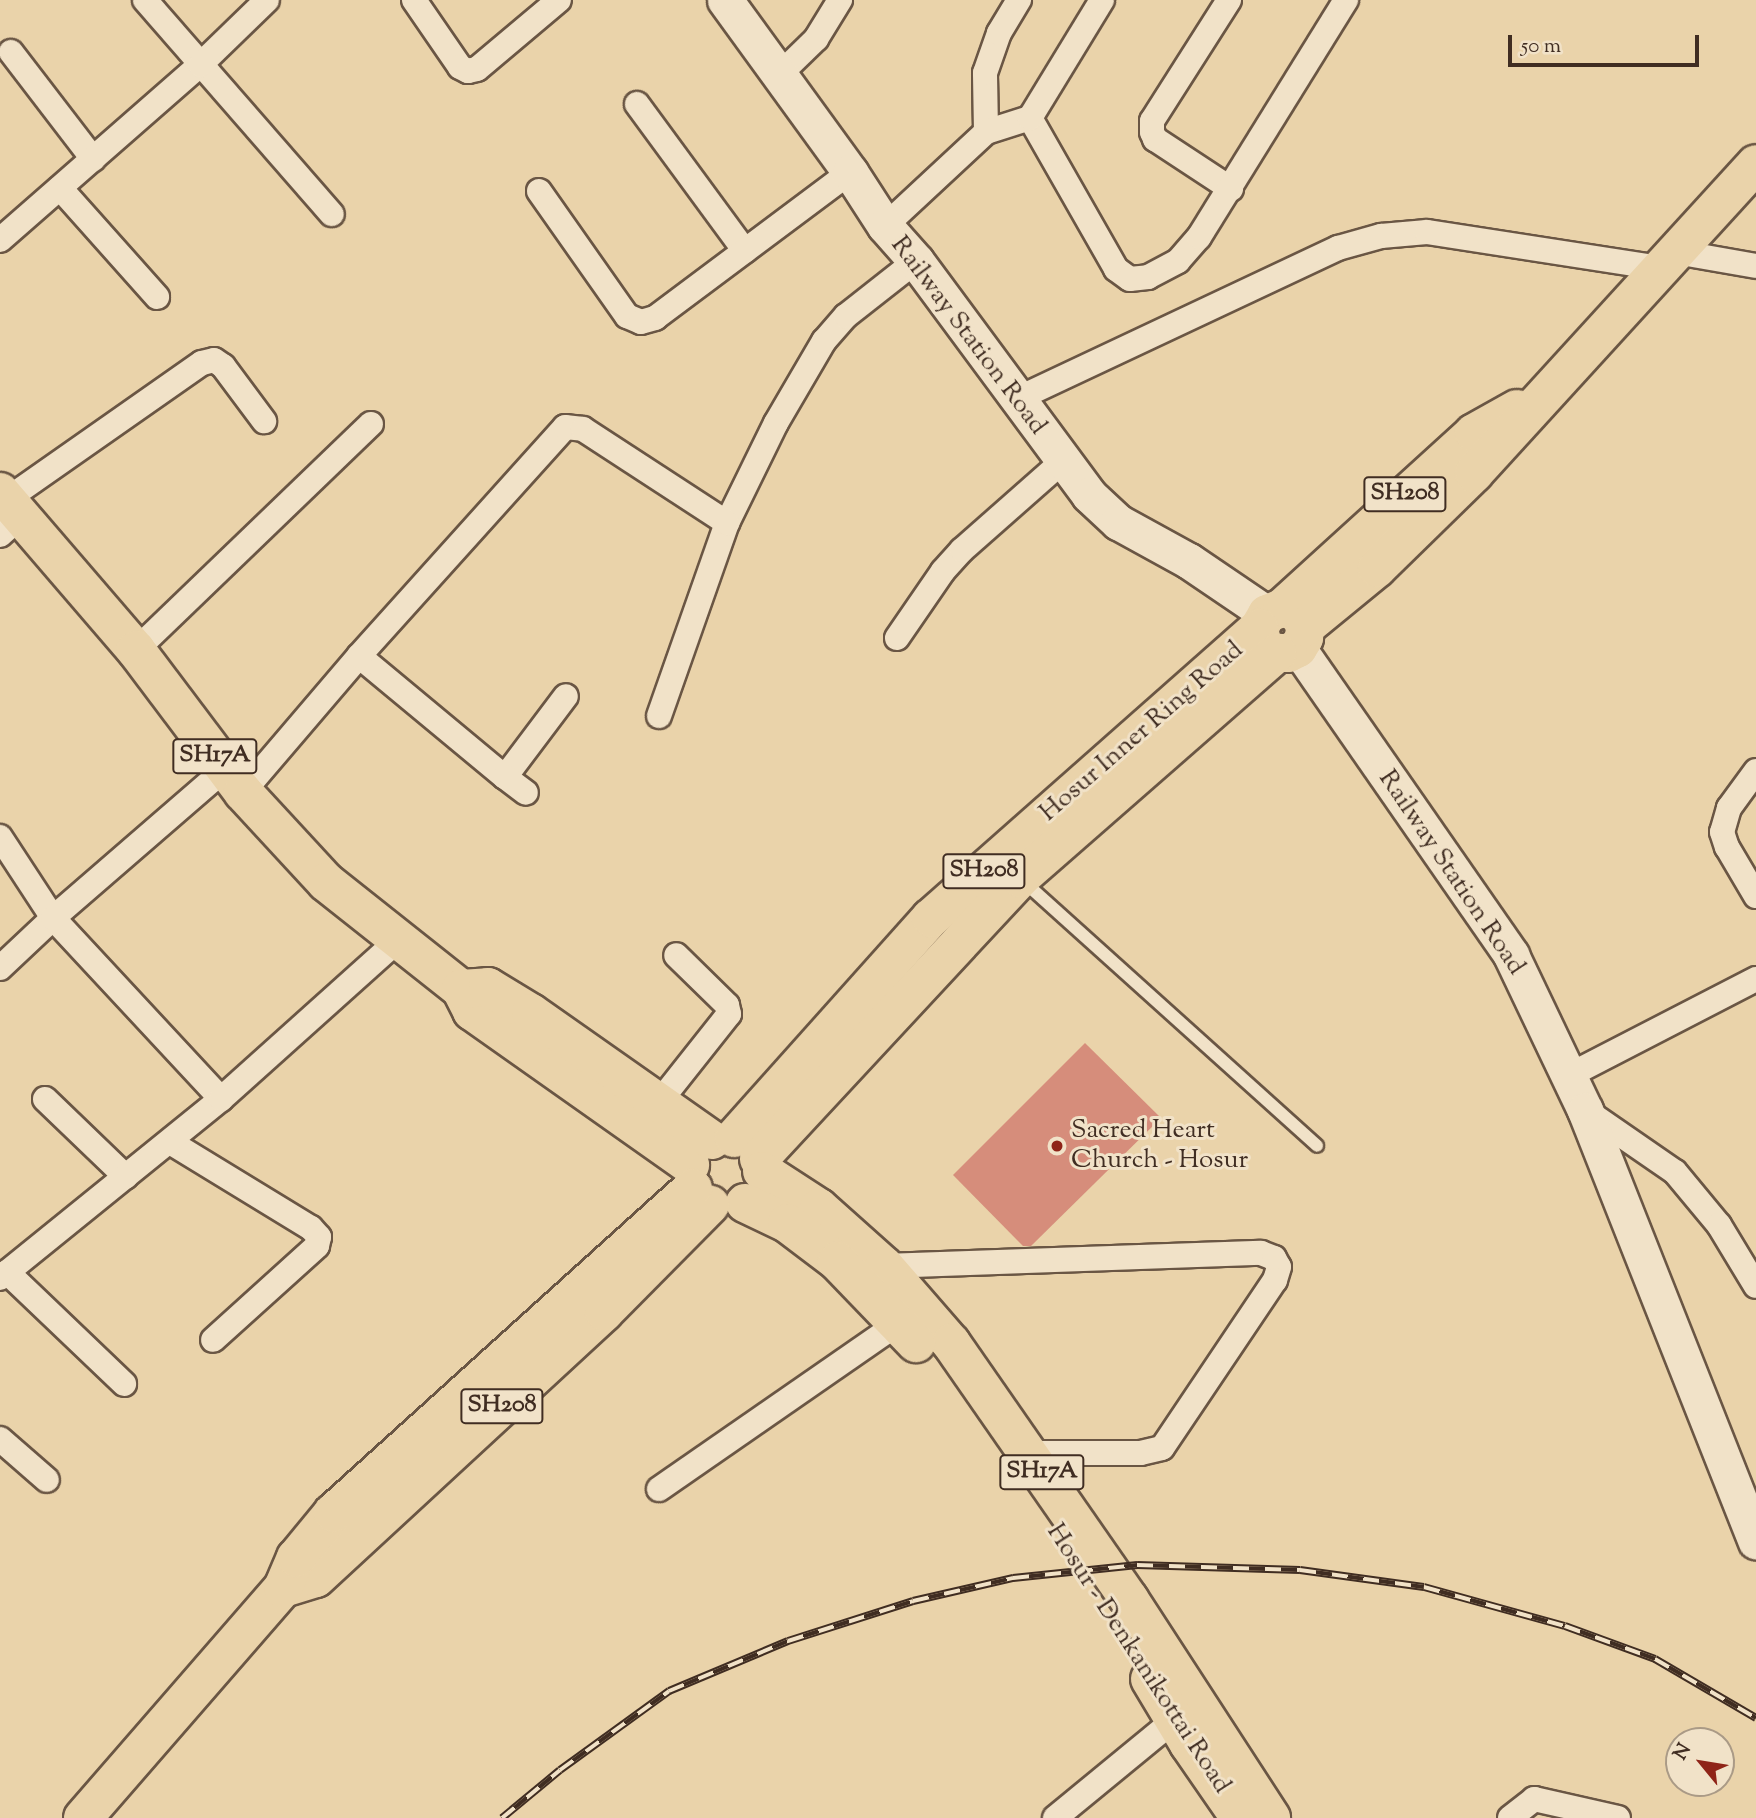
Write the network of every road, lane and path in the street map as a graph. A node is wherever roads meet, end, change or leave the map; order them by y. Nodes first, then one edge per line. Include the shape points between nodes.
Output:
1 (145, 0) edge
2 (267, 0) edge
3 (414, 0) edge
4 (559, 0) edge
5 (725, 0) edge
6 (840, 0) edge
7 (1018, 0) edge
8 (1102, 0) edge
9 (1229, 0) edge
10 (1346, 0) edge
11 (11, 52) dead end
12 (200, 65) junction
13 (779, 75) junction
14 (637, 104) dead end
15 (1030, 118) junction
16 (986, 132) junction
17 (93, 159) junction
18 (1756, 164) edge
19 (850, 172) junction
20 (60, 188) junction
21 (1231, 189) junction
22 (539, 191) dead end
23 (332, 214) dead end
24 (885, 226) junction
25 (0, 240) edge
26 (745, 251) junction
27 (1668, 260) junction
28 (916, 261) junction
29 (1756, 266) edge
30 (157, 297) dead end
31 (1017, 399) junction
32 (264, 421) dead end
33 (371, 424) dead end
34 (1063, 461) junction
35 (7, 511) edge
36 (727, 523) junction
37 (1281, 630) junction
38 (897, 638) dead end
39 (136, 650) junction
40 (359, 656) junction
41 (566, 696) dead end
42 (659, 716) dead end
43 (1756, 772) edge
44 (505, 776) junction
45 (234, 780) junction
46 (526, 793) dead end
47 (0, 837) edge
48 (1020, 878) junction
49 (1756, 896) edge
50 (52, 918) junction
51 (398, 940) junction
52 (676, 955) dead end
53 (0, 968) edge
54 (1756, 978) edge
55 (461, 989) junction
56 (1570, 1075) junction
57 (45, 1099) dead end
58 (221, 1099) junction
59 (660, 1101) junction
60 (1585, 1110) junction
61 (170, 1142) junction
62 (1317, 1146) dead end
63 (726, 1171) junction
64 (126, 1177) junction
65 (884, 1266) junction
66 (3, 1275) edge
67 (1756, 1286) edge
68 (899, 1324) junction
69 (213, 1340) dead end
70 (124, 1384) dead end
71 (0, 1439) edge
72 (1029, 1453) junction
73 (47, 1480) dead end
74 (659, 1489) dead end
75 (1756, 1541) edge
76 (1185, 1710) junction
77 (83, 1818) edge
78 (1055, 1818) edge
79 (1240, 1818) edge
80 (1271, 1818) edge
81 (1510, 1818) edge
82 (1618, 1818) edge

1 - 12 street
2 - 12 street
3 - 4 street via 468,71 477,69
5 - 13 main road, Railway Station Road
6 - 13 street via 816,38
7 - 16 street via 999,33 985,73
8 - 15 street
9 - 21 street via 1153,121 1152,132 1155,139
10 - 21 street
11 - 17 street
12 - 17 street
12 - 23 street
13 - 19 main road, Railway Station Road
14 - 26 street
15 - 16 street
15 - 21 street via 1116,270 1130,279 1148,277 1178,261
16 - 24 street
17 - 20 street
18 - 27 main road, Hosur Inner Ring Road / SH208
19 - 24 main road, Railway Station Road
19 - 26 street
20 - 25 street
20 - 30 street
22 - 26 street via 627,316 641,322 655,318
24 - 28 main road, Railway Station Road
27 - 29 street
27 - 31 street via 1427,232 1381,236 1338,248
27 - 37 main road, Hosur Inner Ring Road / SH208 via 1474,473 1377,568
28 - 31 main road, Railway Station Road
28 - 36 street via 846,316 824,341 776,423
31 - 34 main road, Railway Station Road
32 - 35 street via 223,366 214,360 202,363
33 - 39 street
34 - 37 main road, Railway Station Road via 1118,522 1189,561
34 - 38 street via 962,550
35 - 39 main road, Hosur - Denkanikottai Road / SH17A
36 - 40 street via 583,429 565,427
36 - 42 street
37 - 48 main road, Hosur Inner Ring Road / SH208
37 - 56 main road, Railway Station Road via 1511,955
37 - 63 main road, Hosur Inner Ring Road / SH208 via 931,918
39 - 45 main road, Hosur - Denkanikottai Road / SH17A
40 - 44 street
40 - 45 street
41 - 44 street
43 - 49 street via 1729,808 1722,832
44 - 46 street
45 - 50 street
45 - 51 main road, Hosur - Denkanikottai Road / SH17A via 326,882
47 - 50 street
48 - 62 lane
48 - 63 main road, Hosur Inner Ring Road / SH208
50 - 53 street
50 - 58 street
51 - 55 main road, Hosur - Denkanikottai Road / SH17A
51 - 58 street
52 - 59 street via 727,1005 729,1014
54 - 56 street
55 - 59 main road, Hosur - Denkanikottai Road / SH17A via 488,987
55 - 63 main road, Hosur - Denkanikottai Road / SH17A via 472,1011
56 - 60 main road, Railway Station Road
57 - 64 street
58 - 61 street
59 - 63 main road, Hosur - Denkanikottai Road / SH17A
60 - 67 street via 1675,1172 1719,1225
60 - 75 main road, Railway Station Road
61 - 64 street
61 - 69 street via 319,1237 317,1246
63 - 65 main road, Hosur - Denkanikottai Road / SH17A via 820,1208
63 - 68 main road, Hosur - Denkanikottai Road / SH17A via 837,1261
63 - 77 main road, Hosur Inner Ring Road / SH208 via 333,1513 296,1558 283,1588
64 - 66 street
65 - 72 main road, Hosur - Denkanikottai Road / SH17A via 951,1343
65 - 72 street via 1261,1253 1274,1258 1279,1267 1275,1280 1162,1448 1141,1453
66 - 70 street
68 - 74 street
68 - 76 main road, Hosur - Denkanikottai Road / SH17A via 934,1362
71 - 73 street
72 - 76 main road, Hosur - Denkanikottai Road / SH17A
76 - 78 street
76 - 79 main road, Hosur - Denkanikottai Road / SH17A
76 - 80 main road, Hosur - Denkanikottai Road / SH17A
81 - 82 street via 1534,1799

